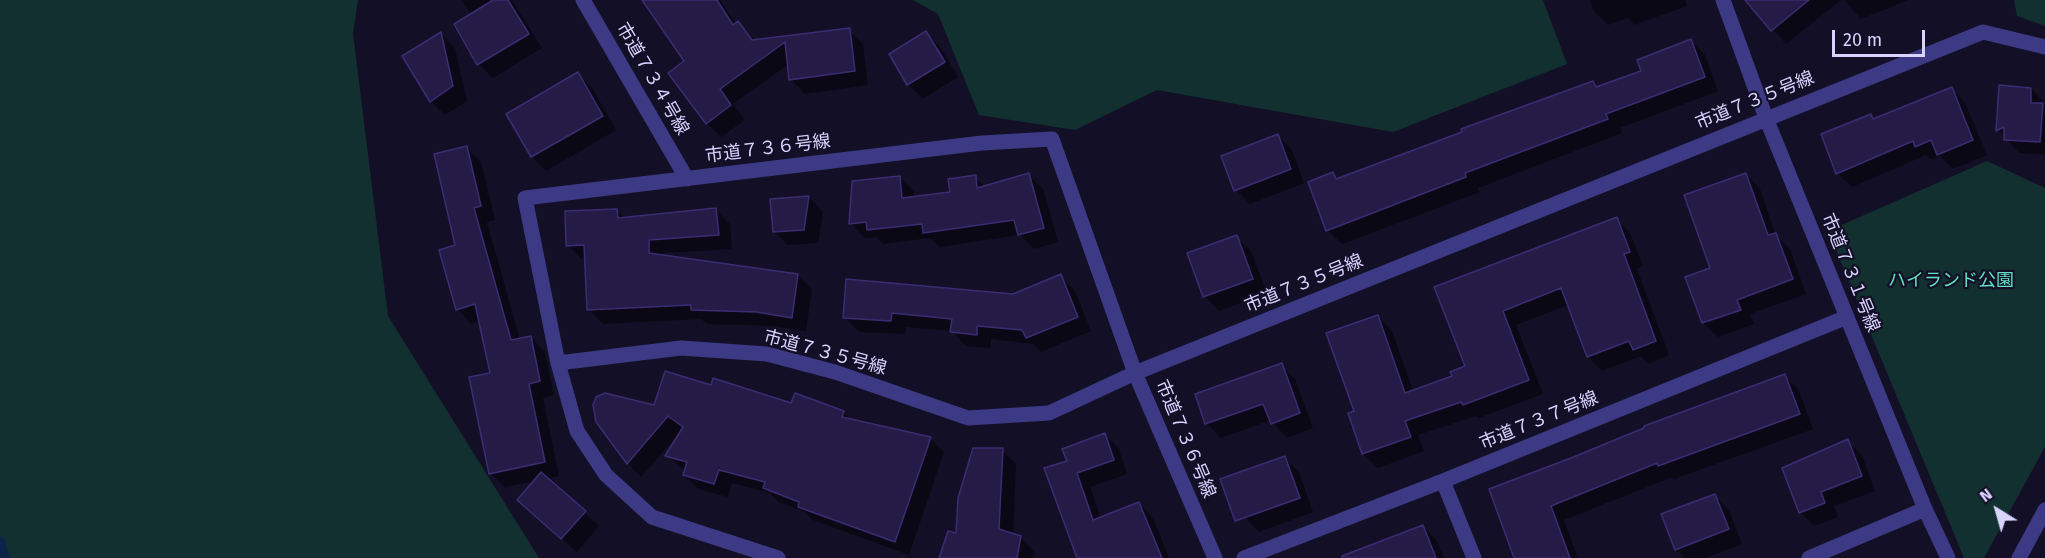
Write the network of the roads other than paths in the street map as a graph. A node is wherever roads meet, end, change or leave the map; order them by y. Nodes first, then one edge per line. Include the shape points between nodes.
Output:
1 (583, 0) edge
2 (1723, 0) edge
3 (2045, 46) edge
4 (1766, 118) junction
5 (687, 179) junction
6 (1847, 317) junction
7 (558, 363) junction
8 (1135, 373) junction
9 (1443, 481) junction
10 (1925, 509) junction
11 (2045, 510) edge
12 (778, 558) edge
13 (1215, 558) edge
14 (1244, 558) edge
15 (1474, 558) edge
16 (1809, 558) edge
17 (1948, 558) edge
18 (2019, 558) edge

1 - 5 street, 市道７３４号線
2 - 4 street, 市道７３１号線
3 - 4 street, 市道７３５号線 via 1983,32
4 - 6 street, 市道７３１号線
4 - 8 street, 市道７３５号線
5 - 7 street, 市道７３６号線 via 525,198
5 - 8 street, 市道７３６号線 via 982,143 1052,139
6 - 9 street, 市道７３７号線
6 - 10 street, 市道７３１号線
7 - 8 street, 市道７３５号線 via 681,348 766,354 835,372 968,418 1049,413
7 - 12 street, 市道７３６号線 via 577,431 606,475 652,517
8 - 13 street, 市道７３６号線
9 - 14 street, 市道７３７号線
9 - 15 street
10 - 16 street
10 - 17 street, 市道７３１号線
11 - 18 street

